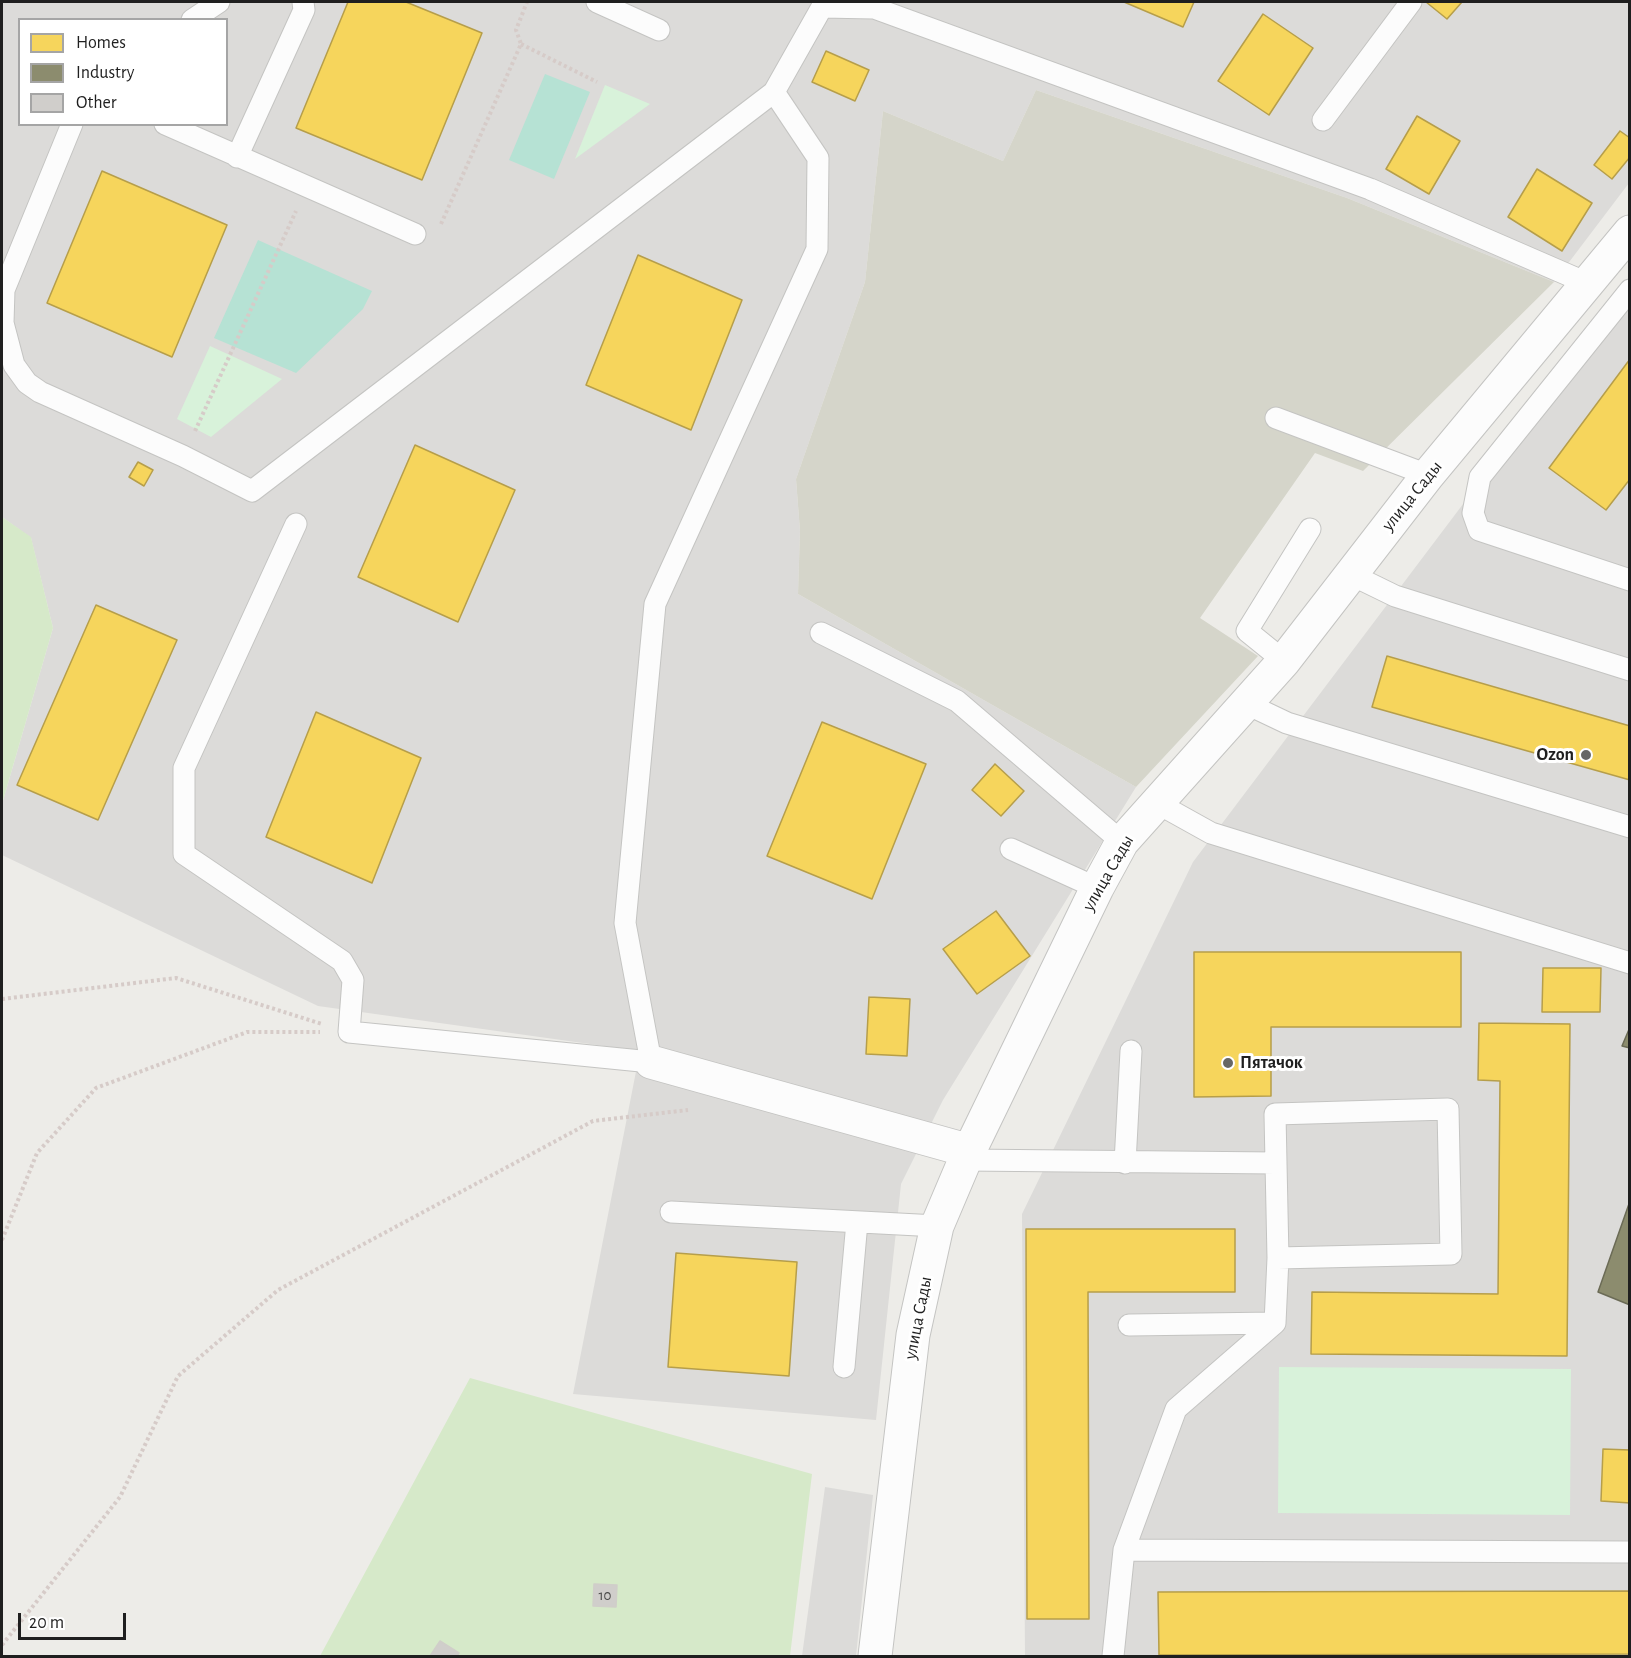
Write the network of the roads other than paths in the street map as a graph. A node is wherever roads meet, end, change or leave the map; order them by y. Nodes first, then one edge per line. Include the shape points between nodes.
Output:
1 (219, 2) edge
2 (303, 2) edge
3 (597, 2) edge
4 (1412, 2) edge
5 (877, 5) edge
6 (195, 18) edge
7 (659, 30) dead end
8 (774, 92) junction
9 (1323, 120) dead end
10 (71, 126) edge
11 (169, 126) edge
12 (237, 157) junction
13 (1629, 232) edge
14 (415, 234) road end
15 (1589, 284) junction
16 (1629, 290) edge
17 (1276, 418) dead end
18 (1428, 475) junction
19 (296, 524) dead end
20 (1310, 529) dead end
21 (1350, 573) junction
22 (1627, 575) edge
23 (821, 633) dead end
24 (1284, 661) junction
25 (1629, 670) edge
26 (1247, 704) junction
27 (1157, 803) junction
28 (1629, 827) edge
29 (1122, 842) junction
30 (1011, 849) dead end
31 (1096, 888) junction
32 (1629, 963) edge
33 (1131, 1051) dead end
34 (651, 1062) junction
35 (968, 1155) junction
36 (1125, 1163) junction
37 (1276, 1163) junction
38 (671, 1212) dead end
39 (856, 1222) junction
40 (937, 1226) junction
41 (1278, 1258) junction
42 (1275, 1323) junction
43 (1129, 1325) dead end
44 (844, 1367) dead end
45 (1124, 1550) junction
46 (1629, 1551) edge
47 (875, 1656) edge
48 (1113, 1656) edge

1 - 6 lane
2 - 12 lane via 304,10
3 - 7 lane
4 - 9 lane
5 - 8 lane via 822,7
5 - 15 lane via 1370,189
8 - 10 lane via 252,491 40,392 27,383 14,365 3,323 4,290
8 - 34 lane via 818,158 817,249 655,604 625,923
11 - 12 lane
12 - 14 lane
13 - 15 street, улица Сады
15 - 18 street, улица Сады
16 - 22 lane via 1480,477 1473,513 1479,530
17 - 18 lane
18 - 21 street, улица Сады
19 - 34 lane via 184,768 184,854 342,961 353,980 349,1032
20 - 24 lane via 1247,631
21 - 24 street, улица Сады
21 - 25 lane via 1395,596
23 - 29 lane via 957,701
24 - 26 street, улица Сады
26 - 27 street, улица Сады
26 - 28 lane via 1287,723
27 - 29 street, улица Сады
27 - 32 lane via 1211,833
29 - 31 street, улица Сады
30 - 31 lane
31 - 35 street, улица Сады
33 - 36 lane
34 - 35 street
35 - 36 lane
35 - 40 street, улица Сады
36 - 37 lane
37 - 41 lane
37 - 41 lane via 1275,1114 1448,1109 1451,1254
38 - 39 lane
39 - 40 lane
39 - 44 lane
40 - 47 street, улица Сады via 913,1335
41 - 42 lane
42 - 43 lane
42 - 45 lane via 1176,1409
45 - 46 lane
45 - 48 lane

